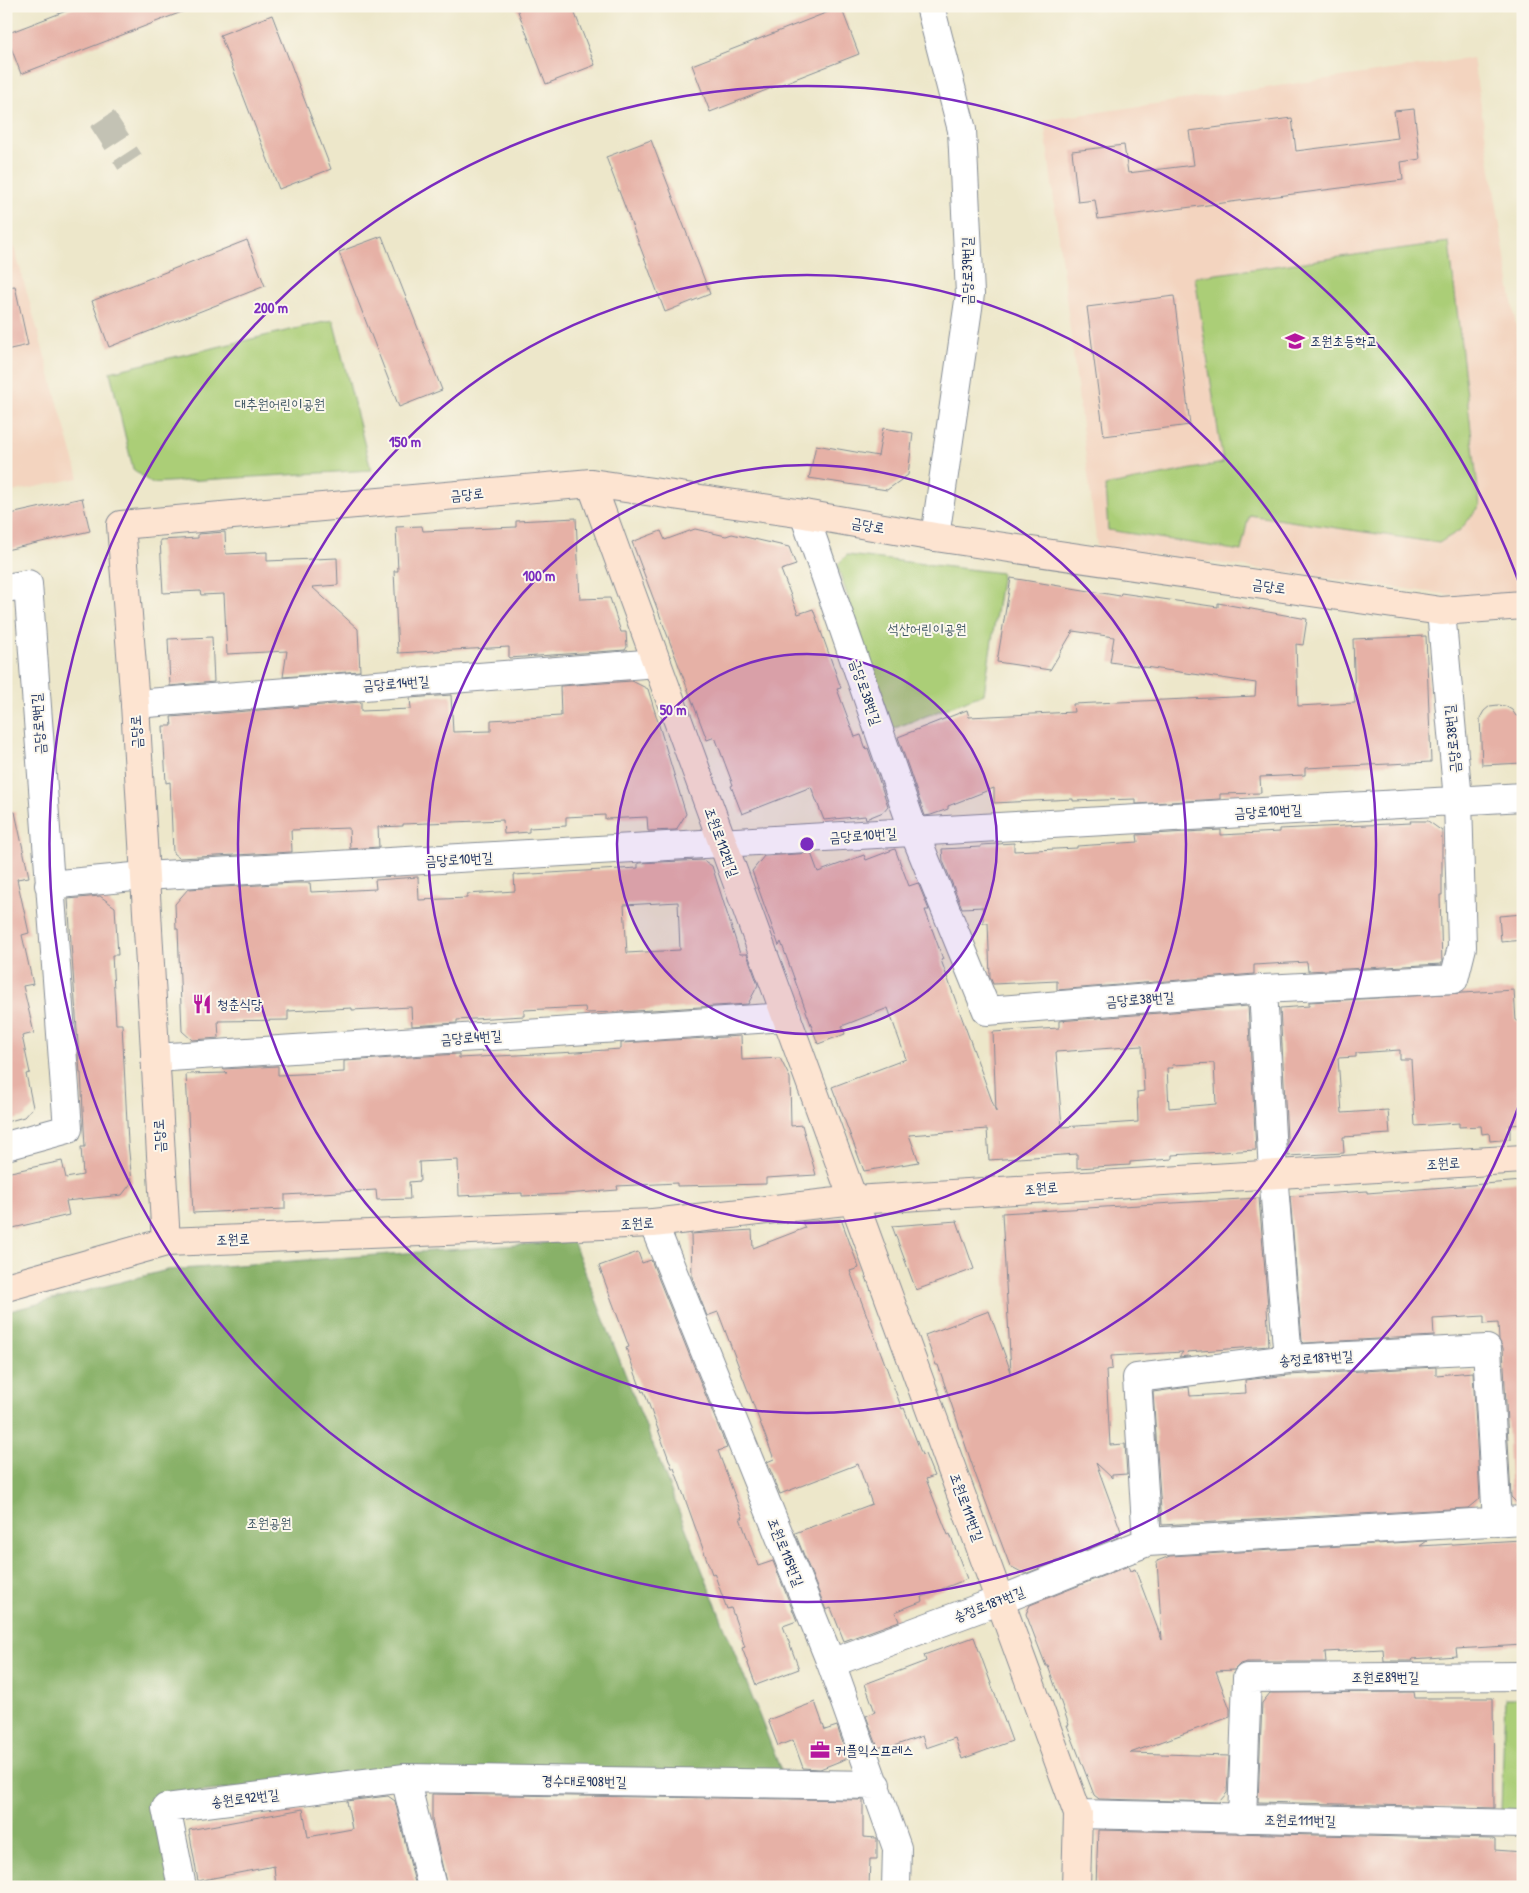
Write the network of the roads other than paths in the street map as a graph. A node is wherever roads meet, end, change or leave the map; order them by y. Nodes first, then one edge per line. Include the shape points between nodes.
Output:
1 (930, 6) edge
2 (591, 483) junction
3 (804, 514) junction
4 (935, 537) junction
5 (6, 588) edge
6 (1523, 604) edge
7 (1441, 611) junction
8 (657, 663) junction
9 (135, 704) junction
10 (1523, 797) edge
11 (1458, 800) junction
12 (914, 832) junction
13 (723, 844) junction
14 (144, 876) junction
15 (49, 885) junction
16 (1263, 989) junction
17 (787, 1017) junction
18 (154, 1058) junction
19 (6, 1146) edge
20 (1523, 1159) edge
21 (1273, 1173) junction
22 (854, 1200) junction
23 (652, 1223) junction
24 (166, 1242) junction
25 (6, 1288) edge
26 (1288, 1359) junction
27 (1510, 1521) edge
28 (1146, 1542) junction
29 (1001, 1600) junction
30 (831, 1663) junction
31 (1523, 1676) edge
32 (405, 1778) junction
33 (876, 1786) junction
34 (1078, 1814) junction
35 (1242, 1819) junction
36 (1523, 1824) edge
37 (182, 1887) edge
38 (432, 1887) edge
39 (896, 1887) edge
40 (1076, 1887) edge

1 - 4 street, 금당로39번길 via 962,130 970,294
2 - 3 street, 금당로
2 - 8 street, 조원로112번길
2 - 9 street, 금당로 via 121,525
3 - 4 street, 금당로
3 - 12 street, 금당로38번길
4 - 7 street, 금당로
5 - 15 street, 금당로9번길 via 28,584
6 - 7 street, 금당로
7 - 11 street, 금당로38번길
8 - 9 street, 금당로14번길
8 - 13 street, 조원로112번길
9 - 14 street, 금당로
10 - 11 street, 금당로10번길
11 - 12 street, 금당로10번길
11 - 16 street, 금당로38번길 via 1462,947 1454,979
12 - 13 street, 금당로10번길
12 - 16 street, 금당로38번길 via 987,1011
13 - 14 street, 금당로10번길
13 - 17 street, 조원로112번길
14 - 15 street
14 - 18 street, 금당로
15 - 19 street, 금당로9번길 via 68,1129
16 - 21 street
17 - 18 street, 금당로4번길
17 - 22 street, 조원로112번길
18 - 24 street, 금당로
20 - 21 street, 조원로
21 - 22 street, 조원로
21 - 26 street
22 - 23 street, 조원로
22 - 29 street, 조원로111번길
23 - 24 street, 조원로
23 - 30 street, 조원로115번길
24 - 25 street, 조원로
26 - 27 street, 송정로187번길 via 1487,1349
26 - 28 street, 송정로187번길 via 1137,1378
27 - 28 street, 송정로187번길
28 - 29 street, 송정로187번길
29 - 30 street, 송정로187번길
29 - 34 street, 조원로111번길
30 - 33 street, 조원로115번길
31 - 35 street, 조원로89번길 via 1247,1678
32 - 33 street, 경수대로908번길
32 - 37 street, 송원로92번길 via 166,1808
32 - 38 street
33 - 39 street, 조원로115번길 via 897,1848
34 - 35 street, 조원로111번길
34 - 40 street, 조원로111번길
35 - 36 street, 조원로111번길

